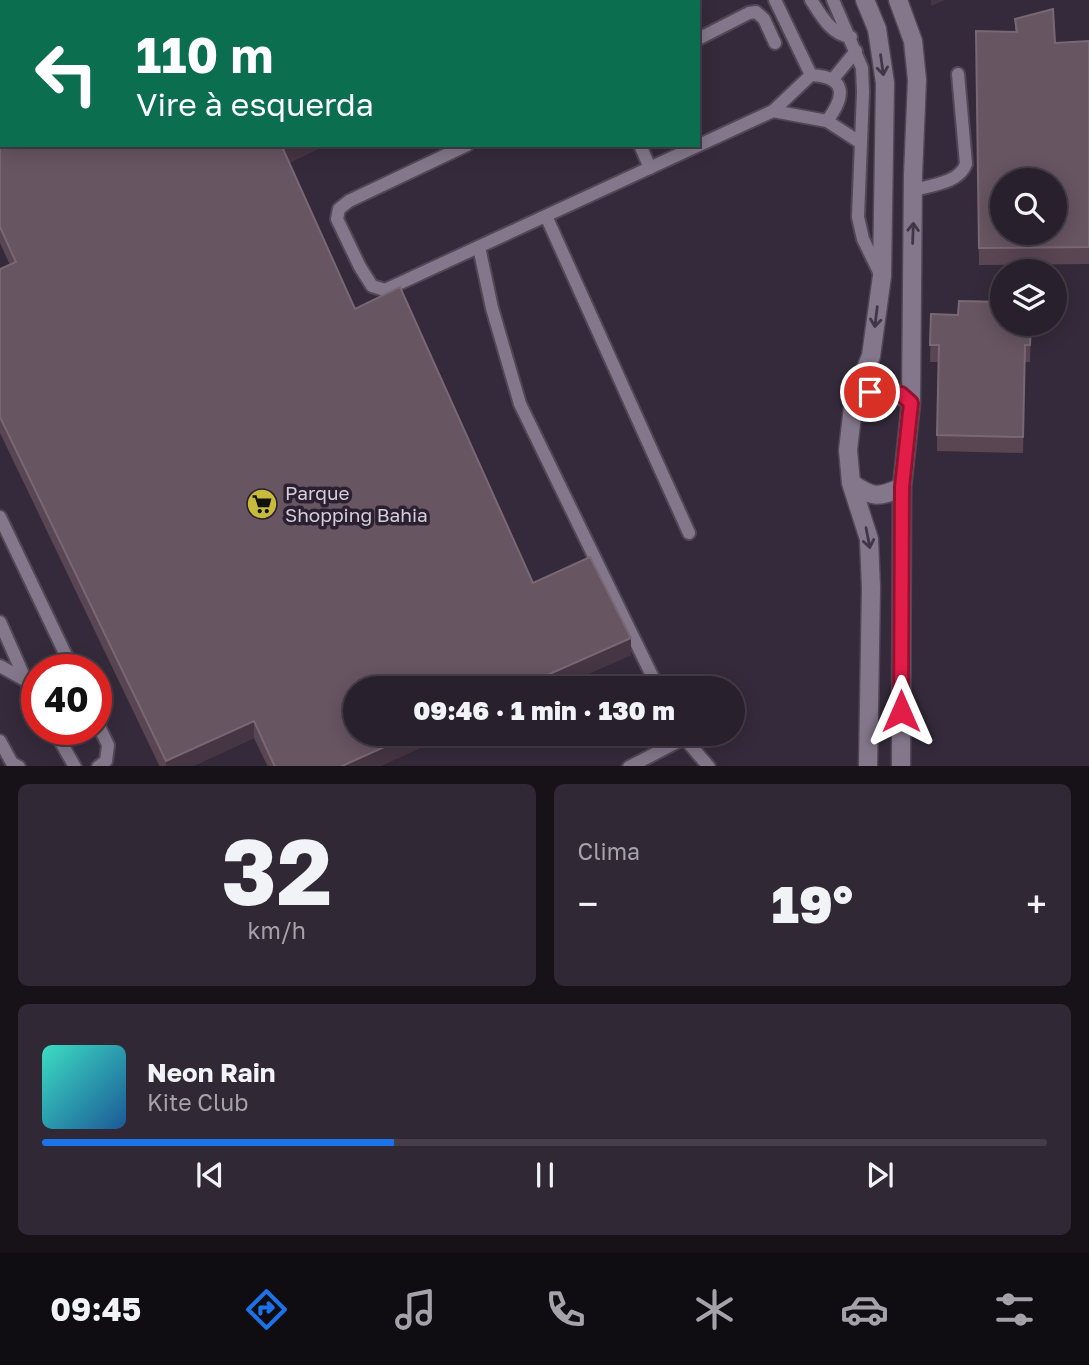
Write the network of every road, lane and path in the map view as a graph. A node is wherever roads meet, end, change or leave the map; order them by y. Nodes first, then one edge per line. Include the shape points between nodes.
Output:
1 (775, 0) edge
2 (811, 0) edge
3 (833, 0) edge
4 (865, 0) edge
5 (898, 0) edge
6 (700, 37) edge
7 (851, 37) junction
8 (775, 43) dead end
9 (856, 51) junction
10 (958, 74) dead end
11 (811, 75) junction
12 (833, 79) junction
13 (773, 111) junction
14 (827, 121) junction
15 (861, 143) junction
16 (700, 145) edge
17 (463, 147) edge
18 (640, 147) edge
19 (695, 147) edge
20 (650, 168) junction
21 (914, 190) junction
22 (546, 216) junction
23 (480, 247) junction
24 (881, 276) junction
25 (854, 398) junction
26 (911, 403) junction
27 (851, 483) junction
28 (902, 487) junction
29 (0, 517) edge
30 (689, 533) dead end
31 (0, 622) edge
32 (65, 654) edge
33 (0, 666) edge
34 (21, 670) edge
35 (652, 676) edge
36 (21, 678) edge
37 (0, 741) edge
38 (63, 745) edge
39 (108, 745) edge
40 (664, 746) edge
41 (691, 746) edge
42 (19, 766) edge
43 (75, 766) edge
44 (98, 766) edge
45 (629, 766) edge
46 (709, 766) edge
47 (868, 766) edge
48 (901, 766) edge

1 - 11 lane
2 - 7 lane via 840,36
3 - 7 lane
4 -> 24 street via 877,29 885,83
5 - 21 street via 913,41 917,80
6 - 8 lane via 756,12
7 - 9 lane
9 - 12 lane
9 - 15 lane via 862,68
10 - 21 lane via 963,173
11 - 12 lane
11 - 13 lane
12 - 14 lane via 840,104
13 - 14 lane
13 - 16 lane
14 - 15 lane
15 - 24 lane via 858,217
17 - 23 lane via 349,201 339,209 337,219 372,286 385,290
18 - 20 lane
19 - 20 lane
20 - 22 lane
26 -> 21 street
22 - 23 lane
22 - 30 lane
23 - 35 lane via 520,404
24 -> 25 street via 871,356
25 - 26 street via 884,391 901,394
25 - 27 street via 848,450
26 - 28 street
27 - 28 street via 868,495 884,496
27 -> 47 street via 869,539
28 - 48 street
29 - 32 lane
31 - 34 lane
33 - 36 lane
37 - 42 lane via 12,763
38 - 43 lane
39 - 44 lane via 106,761
40 - 45 lane
41 - 46 lane

